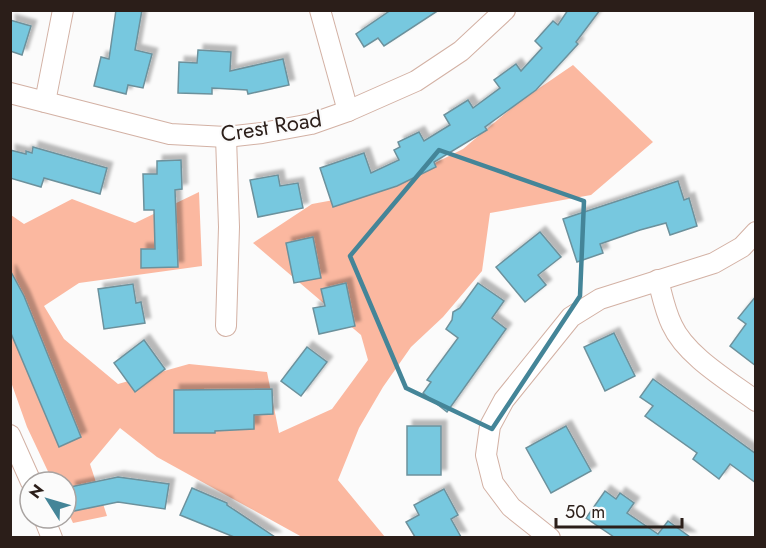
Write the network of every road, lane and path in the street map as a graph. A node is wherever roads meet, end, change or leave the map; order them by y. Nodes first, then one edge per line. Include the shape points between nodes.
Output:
1 (63, 10) edge
2 (320, 10) edge
3 (505, 10) edge
4 (10, 93) edge
5 (45, 102) junction
6 (348, 111) junction
7 (226, 136) junction
8 (756, 232) edge
9 (658, 280) junction
10 (226, 326) dead end
11 (756, 401) edge
12 (10, 435) edge
13 (26, 470) edge
14 (550, 537) edge

1 - 5 street
2 - 6 street
3 - 6 street, Crest Road via 461,51 416,81
4 - 5 street, Crest Road
5 - 7 street, Crest Road via 170,134
6 - 7 street, Crest Road via 312,124
7 - 10 street
8 - 9 street via 742,247 714,263
9 - 11 street via 672,326 684,344
9 - 14 street via 600,299 571,317 504,400 490,426 486,455 493,483 511,507
12 - 13 street

